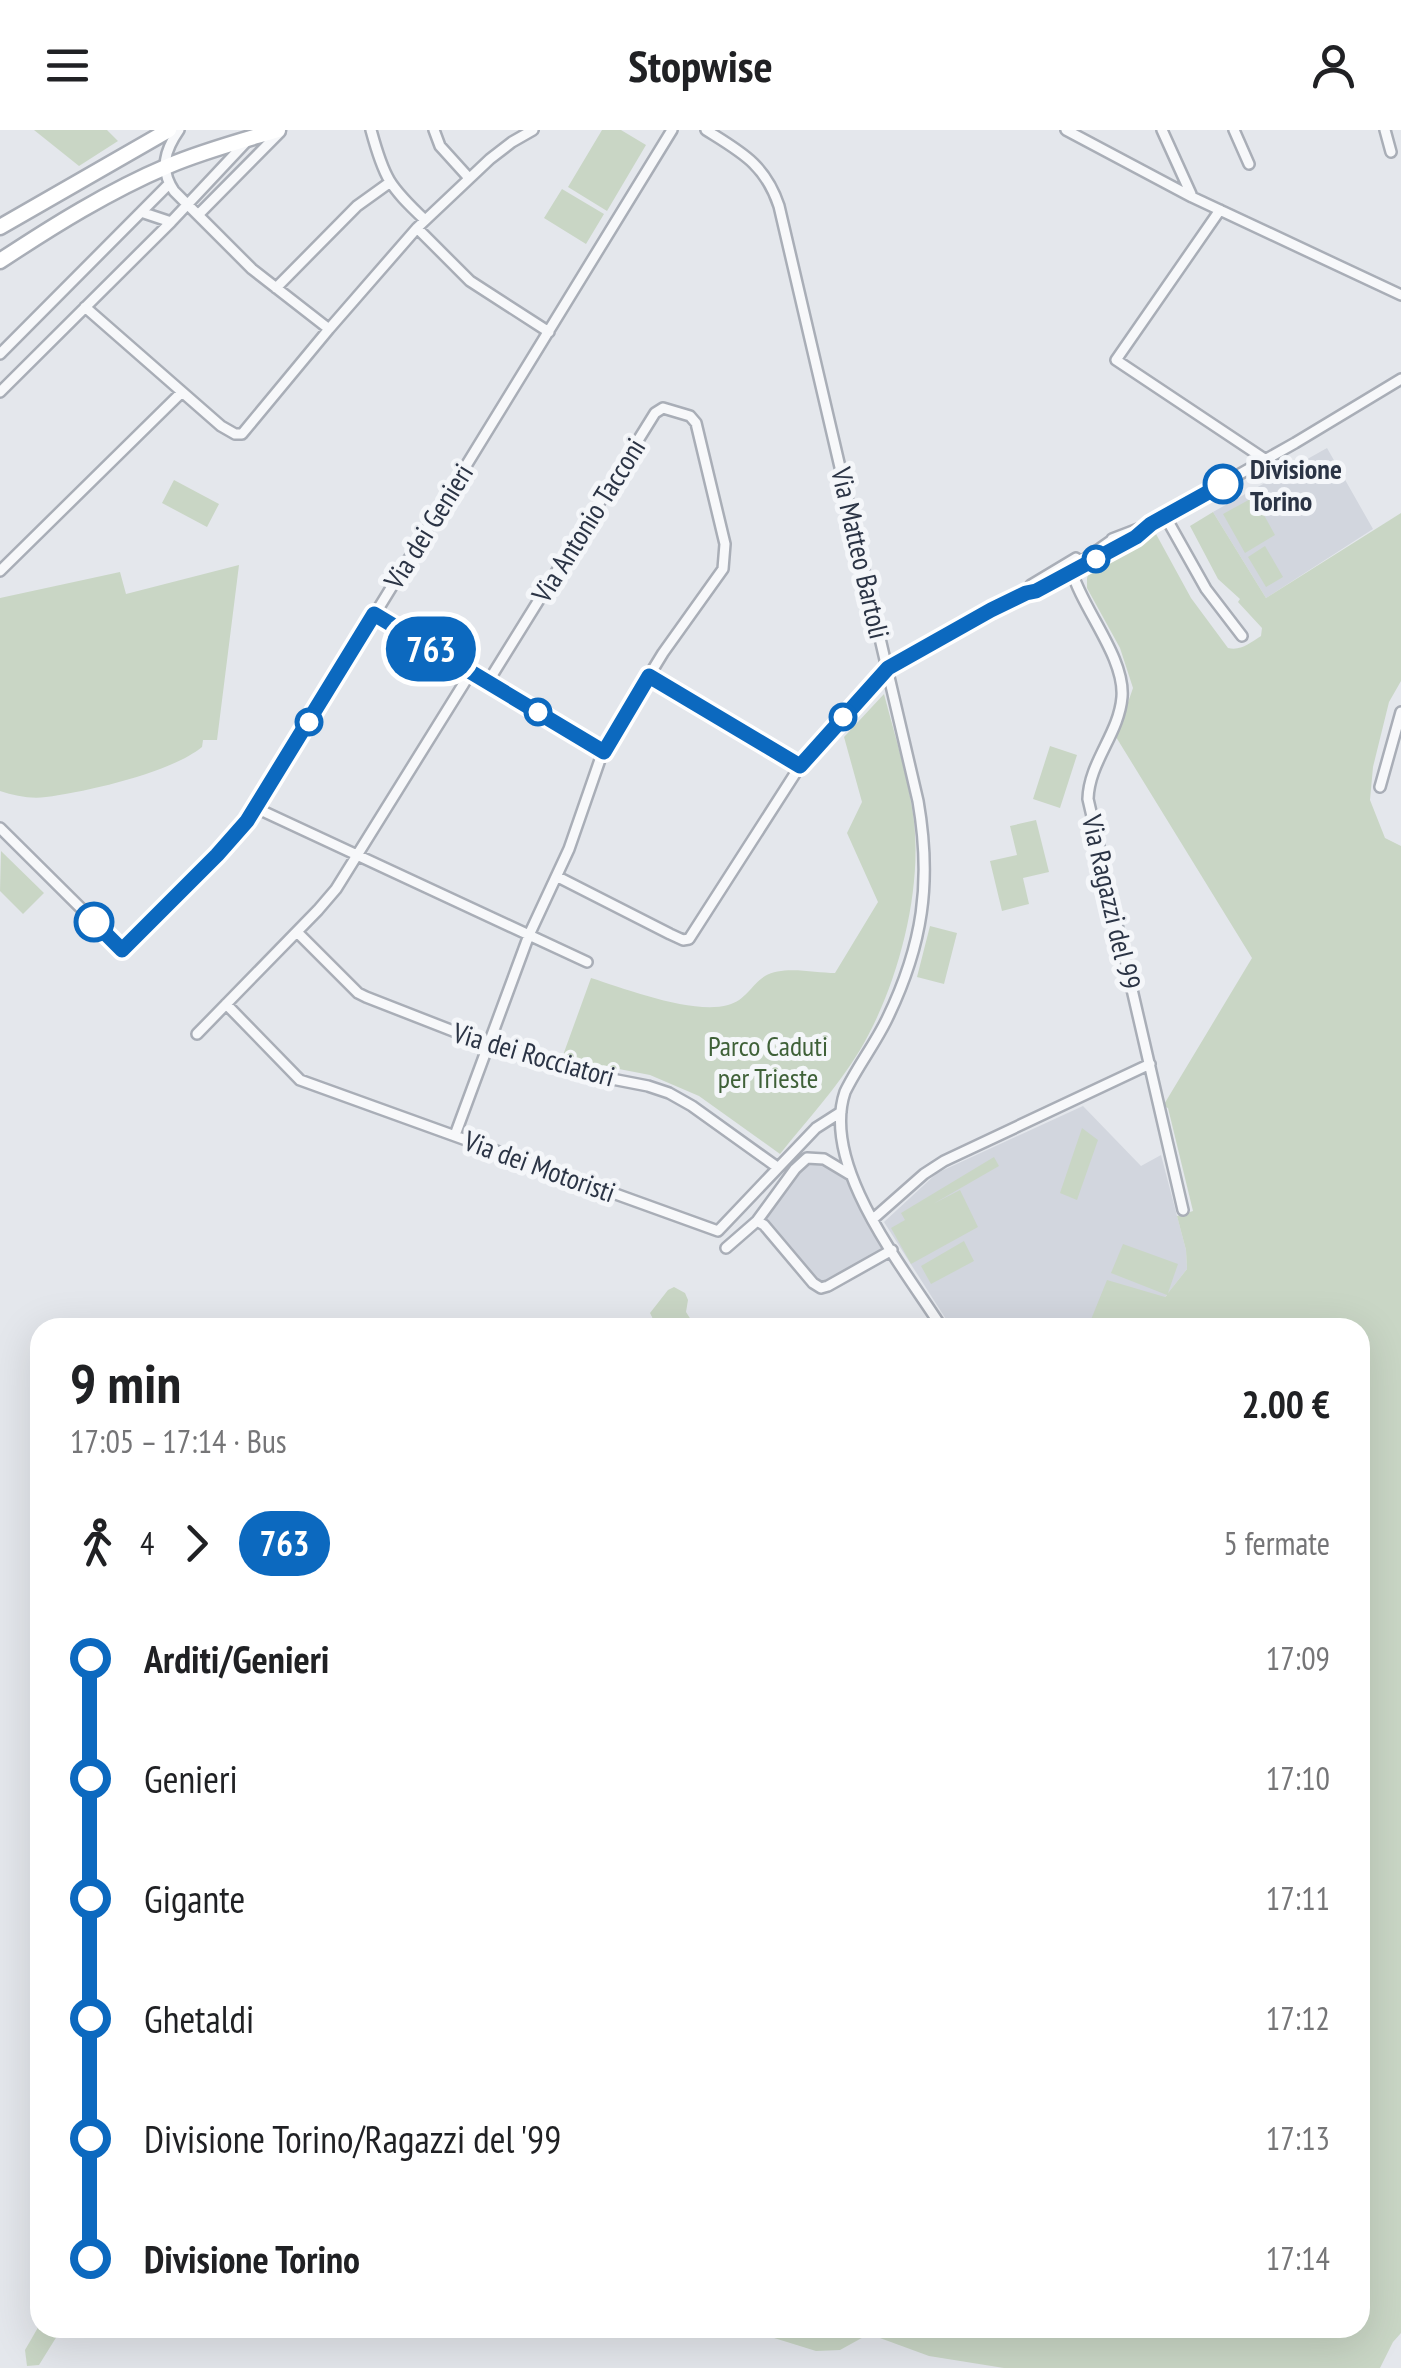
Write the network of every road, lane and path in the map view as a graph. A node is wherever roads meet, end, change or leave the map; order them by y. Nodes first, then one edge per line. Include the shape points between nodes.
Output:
1 (169, 130) edge
2 (179, 130) edge
3 (280, 130) edge
4 (371, 130) edge
5 (434, 130) edge
6 (505, 130) edge
7 (533, 130) edge
8 (672, 130) edge
9 (706, 130) edge
10 (1066, 130) edge
11 (1162, 130) edge
12 (1234, 130) edge
13 (1386, 130) edge
14 (250, 138) junction
15 (512, 142) junction
16 (1391, 152) dead end
17 (1249, 164) dead end
18 (164, 168) junction
19 (469, 178) junction
20 (389, 183) junction
21 (169, 184) junction
22 (1192, 197) junction
23 (186, 204) junction
24 (1220, 210) junction
25 (141, 212) junction
26 (198, 215) junction
27 (425, 220) junction
28 (171, 222) junction
29 (3, 224) edge
30 (417, 228) junction
31 (0, 245) edge
32 (17, 250) junction
33 (0, 261) edge
34 (276, 288) junction
35 (1401, 295) edge
36 (85, 308) junction
37 (329, 329) junction
38 (548, 332) junction
39 (0, 354) edge
40 (1401, 379) edge
41 (0, 392) edge
42 (182, 392) junction
43 (1266, 460) junction
44 (1164, 516) junction
45 (1151, 524) junction
46 (1115, 538) junction
47 (0, 572) edge
48 (1072, 572) junction
49 (1026, 593) junction
50 (374, 614) junction
51 (1242, 636) dead end
52 (888, 668) junction
53 (470, 672) junction
54 (649, 676) junction
55 (488, 682) junction
56 (1401, 712) edge
57 (604, 752) junction
58 (800, 766) junction
59 (1380, 787) dead end
60 (256, 808) junction
61 (0, 828) edge
62 (358, 854) junction
63 (558, 877) junction
64 (297, 932) junction
65 (530, 935) junction
66 (587, 962) dead end
67 (226, 1004) junction
68 (197, 1034) dead end
69 (490, 1043) junction
70 (1150, 1064) junction
71 (841, 1112) junction
72 (456, 1135) junction
73 (777, 1167) junction
74 (850, 1175) junction
75 (1183, 1210) dead end
76 (873, 1218) junction
77 (757, 1221) junction
78 (726, 1248) dead end
79 (892, 1250) junction
80 (936, 1318) edge

1 - 29 main road
2 - 18 street
3 - 14 main road
3 - 26 street
4 - 20 street
5 - 19 street
6 - 15 street
7 - 15 street
8 - 38 street, Via dei Genieri
9 - 52 street, Via Matteo Bartoli via 758,167 779,206
10 - 22 street
11 - 22 street
12 - 17 street
13 - 16 street
14 - 18 main road
14 - 23 street
15 - 19 street
18 - 21 street
18 - 32 main road
19 - 27 street
20 - 27 street
20 - 34 street
21 - 23 street
21 - 25 street
22 - 24 street
23 - 26 street
23 - 28 street
24 - 35 street
24 - 43 street via 1116,360
25 - 28 street
25 - 39 street
26 - 34 street
27 - 30 street
28 - 36 street
30 - 37 street
30 - 38 street via 476,286
31 - 32 main road
32 - 33 main road
34 - 37 street
36 - 41 street
36 - 42 street
37 - 42 street via 242,434 221,426
38 - 50 street, Via dei Genieri
40 - 43 street
42 - 47 street
43 - 44 street
44 - 45 street
44 - 51 street
45 - 46 street
45 - 48 street
46 - 48 street
46 - 49 street via 1060,566
48 - 49 street
48 - 70 street, Via Ragazzi del 99 via 1122,685 1088,799
49 - 52 street
50 - 53 street
50 - 60 street, Via dei Genieri
52 - 58 street
52 - 71 street, Via Matteo Bartoli via 921,820 922,920 893,1006 849,1084
53 - 55 street
53 - 62 street
54 - 55 street, Via Antonio Tacconi via 725,558 696,424 662,408
54 - 57 street
54 - 58 street
55 - 57 street
56 - 59 street
57 - 63 street
58 - 63 street via 690,940
60 - 61 street, Via dei Genieri via 122,950
60 - 62 street
62 - 64 street via 330,898
62 - 65 street
63 - 65 street
64 - 67 street
64 - 69 street, Via dei Rocciatori via 358,993
65 - 66 street
65 - 69 street
67 - 68 street
67 - 72 street, Via dei Motoristi via 300,1080
69 - 72 street
69 - 73 street, Via dei Rocciatori via 669,1093
70 - 75 street, Via Ragazzi del 99
70 - 76 street via 944,1161
71 - 73 street, Via dei Motoristi
71 - 74 street, Via Matteo Bartoli
72 - 73 street, Via dei Motoristi via 718,1230
74 - 76 street, Via Matteo Bartoli
74 - 77 street via 824,1159 807,1158
76 - 79 street, Via Matteo Bartoli
77 - 78 street
77 - 79 street via 821,1288
79 - 80 street, Via Matteo Bartoli

